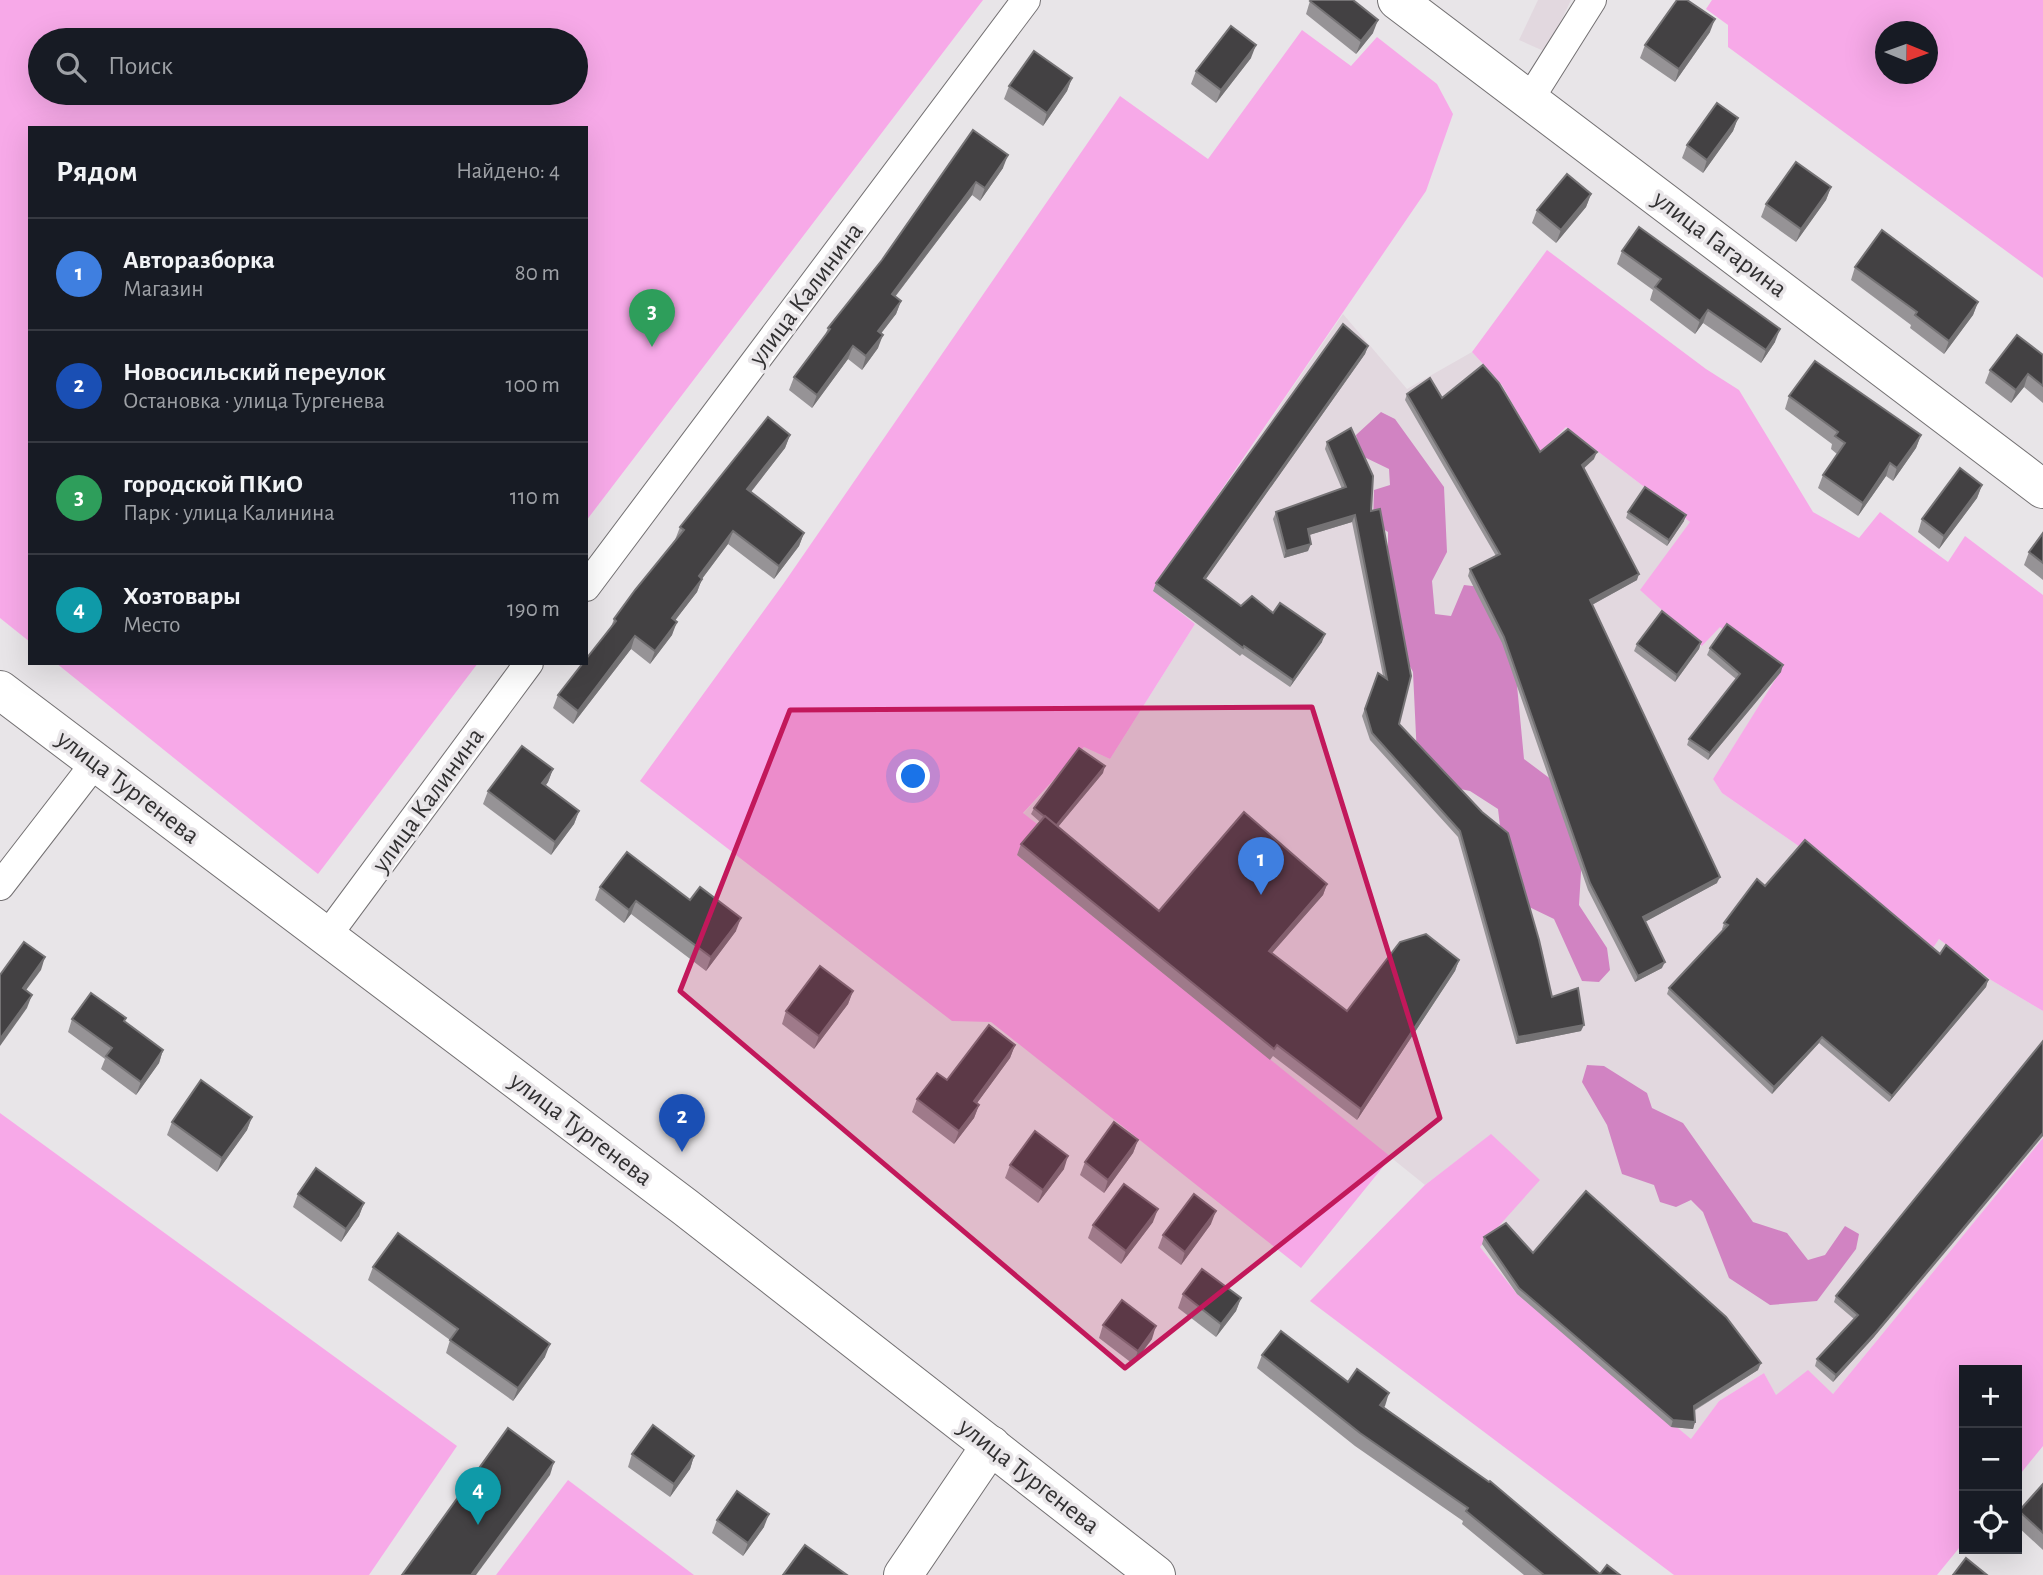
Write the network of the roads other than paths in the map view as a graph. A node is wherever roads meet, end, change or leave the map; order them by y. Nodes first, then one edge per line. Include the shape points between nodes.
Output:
1 (1026, 0) edge
2 (1397, 0) edge
3 (1592, 0) edge
4 (1529, 100) junction
5 (2043, 489) edge
6 (588, 584) edge
7 (528, 665) edge
8 (0, 690) edge
9 (95, 763) junction
10 (0, 886) edge
11 (327, 936) junction
12 (990, 1445) junction
13 (903, 1575) edge
14 (1156, 1575) edge

1 - 6 street, улица Калинина
2 - 4 main road, улица Гагарина
3 - 4 street
4 - 5 main road, улица Гагарина
7 - 11 street, улица Калинина
8 - 9 main road, улица Тургенева
9 - 10 street
9 - 11 main road, улица Тургенева
11 - 12 main road, улица Тургенева
12 - 13 main road
12 - 14 main road, улица Тургенева

